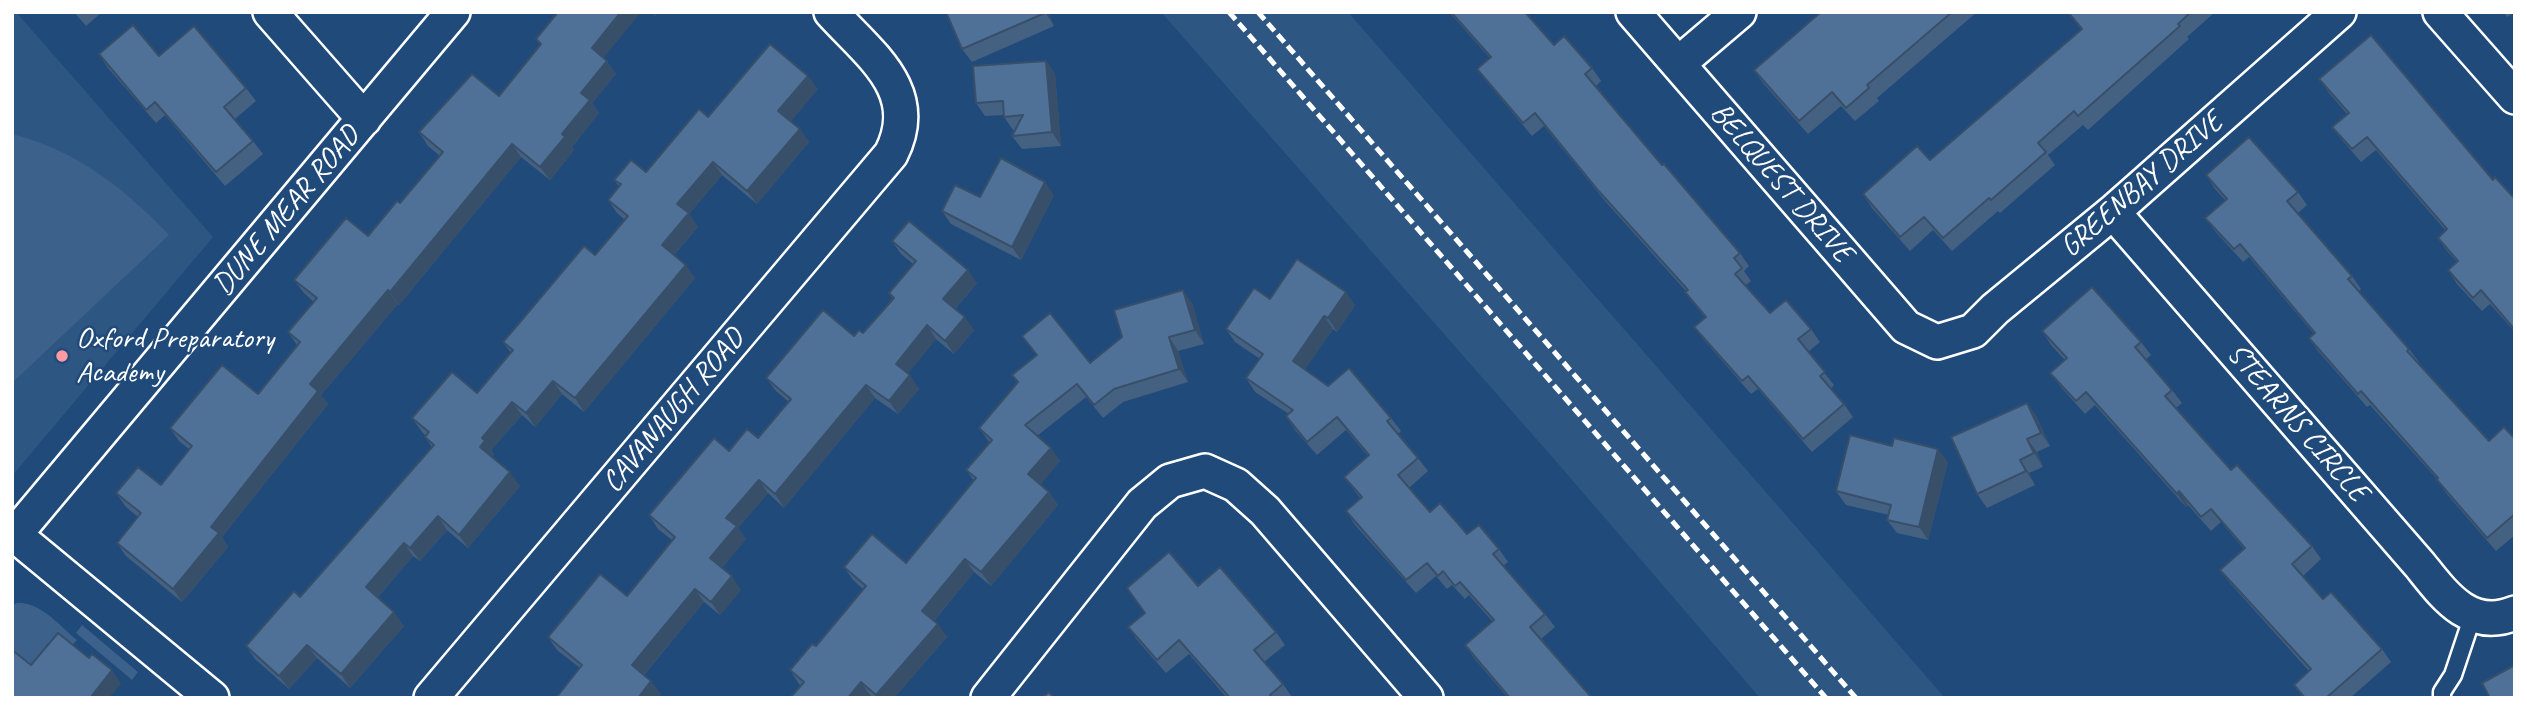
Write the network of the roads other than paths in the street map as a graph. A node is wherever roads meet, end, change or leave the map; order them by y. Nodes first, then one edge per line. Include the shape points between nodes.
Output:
1 (270, 12) edge
2 (453, 12) edge
3 (831, 12) edge
4 (1633, 12) edge
5 (1738, 12) edge
6 (2339, 12) edge
7 (2440, 12) edge
8 (1678, 64) junction
9 (2515, 97) edge
10 (364, 119) junction
11 (2113, 212) junction
12 (1937, 342) joint
13 (13, 536) edge
14 (2493, 615) edge
15 (212, 698) edge
16 (430, 698) edge
17 (988, 698) edge
18 (1426, 698) edge
19 (2442, 698) edge

1 - 10 street
2 - 10 street, DUNE MEAR ROAD
3 - 16 street, CAVANAUGH ROAD via 890,78 899,96 903,116 891,154
4 - 8 street, BELQUEST DRIVE
5 - 8 street
6 - 11 street, GREENBAY DRIVE
7 - 9 street
8 - 12 street, BELQUEST DRIVE via 1906,327
10 - 13 street, DUNE MEAR ROAD
11 - 12 street, GREENBAY DRIVE via 1973,331
11 - 14 street, STEARNS CIRCLE via 2448,600 2457,608
13 - 15 street
14 - 19 lane
17 - 18 street via 1142,504 1170,481 1205,471 1236,485 1265,511

